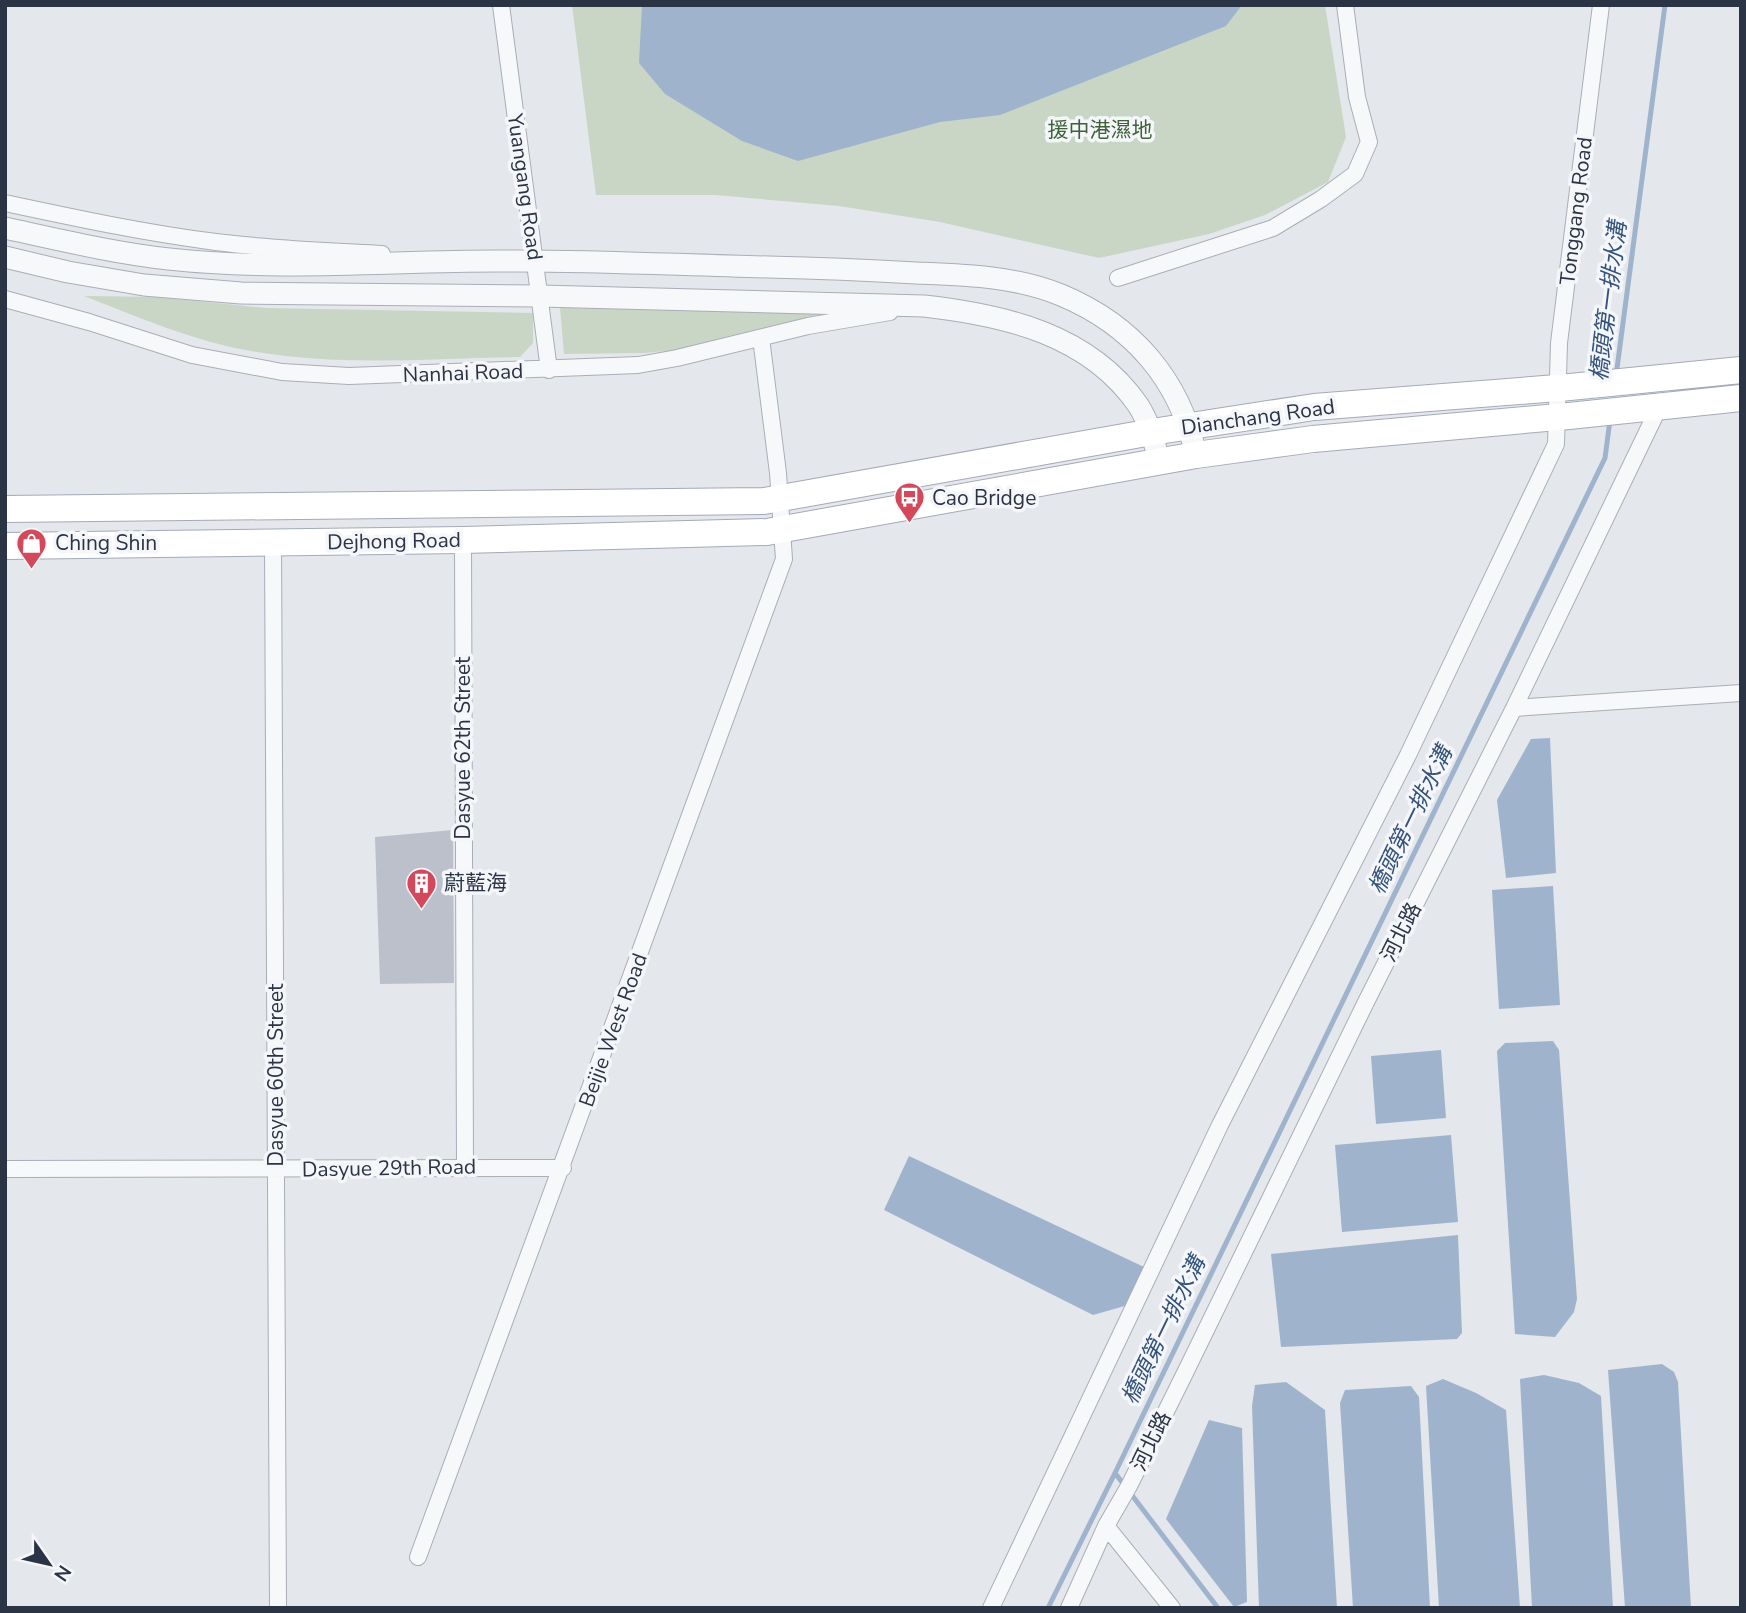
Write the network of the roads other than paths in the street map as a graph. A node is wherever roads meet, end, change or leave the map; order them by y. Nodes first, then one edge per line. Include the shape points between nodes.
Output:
1 (501, 5) edge
2 (1345, 5) edge
3 (1601, 5) edge
4 (5, 203) edge
5 (5, 228) edge
6 (5, 257) edge
7 (497, 261) junction
8 (535, 261) junction
9 (1118, 278) dead end
10 (540, 296) junction
11 (5, 299) edge
12 (924, 306) junction
13 (761, 338) junction
14 (549, 370) junction
15 (1741, 370) edge
16 (1656, 377) junction
17 (1564, 387) junction
18 (1741, 398) edge
19 (1651, 407) junction
20 (1563, 417) junction
21 (1190, 426) junction
22 (1152, 432) junction
23 (1196, 455) junction
24 (1159, 460) junction
25 (780, 498) junction
26 (5, 509) edge
27 (783, 531) junction
28 (463, 540) junction
29 (273, 542) junction
30 (5, 546) edge
31 (1741, 693) edge
32 (1514, 708) junction
33 (465, 1167) junction
34 (563, 1168) junction
35 (5, 1169) edge
36 (276, 1169) junction
37 (1109, 1520) junction
38 (418, 1557) dead end
39 (278, 1608) edge
40 (991, 1608) edge
41 (1069, 1608) edge
42 (1172, 1608) edge

1 - 8 street, Yuangang Road
2 - 9 street via 1357,97 1369,142 1355,174 1273,228
3 - 17 street, Tonggang Road via 1559,343
4 - 7 street via 217,242
5 - 7 street via 171,259 345,265
6 - 10 street, Nanhai Road via 144,285 241,293
7 - 8 street
8 - 10 street, Yuangang Road
8 - 21 street via 850,269 985,276 1037,286 1088,308 1132,338 1157,365
10 - 12 street, Nanhai Road
10 - 14 street, Yuangang Road
11 - 14 street, Nanhai Road via 192,355 282,372 349,376
12 - 13 street, Nanhai Road
12 - 22 street, Nanhai Road via 1011,320 1063,340 1123,386
13 - 14 street, Nanhai Road via 638,365
13 - 25 street, Beijie West Road
15 - 16 main road, Dianchang Road
16 - 17 main road, Dianchang Road
16 - 19 street, 河北路
17 - 20 street, Tonggang Road
17 - 21 main road, Dianchang Road via 1314,407
18 - 19 main road, Dianchang Road
19 - 20 main road, Dianchang Road
19 - 32 street, 河北路
20 - 23 main road, Dianchang Road via 1313,439
20 - 40 street, Tonggang Road via 1556,444 1420,730 1220,1125
21 - 22 main road, Dianchang Road
21 - 23 street
22 - 24 street, Nanhai Road
22 - 25 main road, Dianchang Road
23 - 24 main road, Dianchang Road
24 - 27 main road, Dianchang Road
25 - 26 main road, Dejhong Road
25 - 27 street, Beijie West Road
27 - 28 main road, Dejhong Road
27 - 34 street, Beijie West Road via 784,559
28 - 29 main road, Dejhong Road
28 - 33 street, Dasyue 62th Street
29 - 30 main road, Dejhong Road
29 - 36 street, Dasyue 60th Street
31 - 32 street
32 - 37 street, 河北路
33 - 34 street, Dasyue 29th Road
33 - 36 street, Dasyue 29th Road
34 - 38 street, Beijie West Road
35 - 36 street, Dasyue 29th Road
36 - 39 street, Dasyue 60th Street
37 - 41 street, 河北路
37 - 42 street

